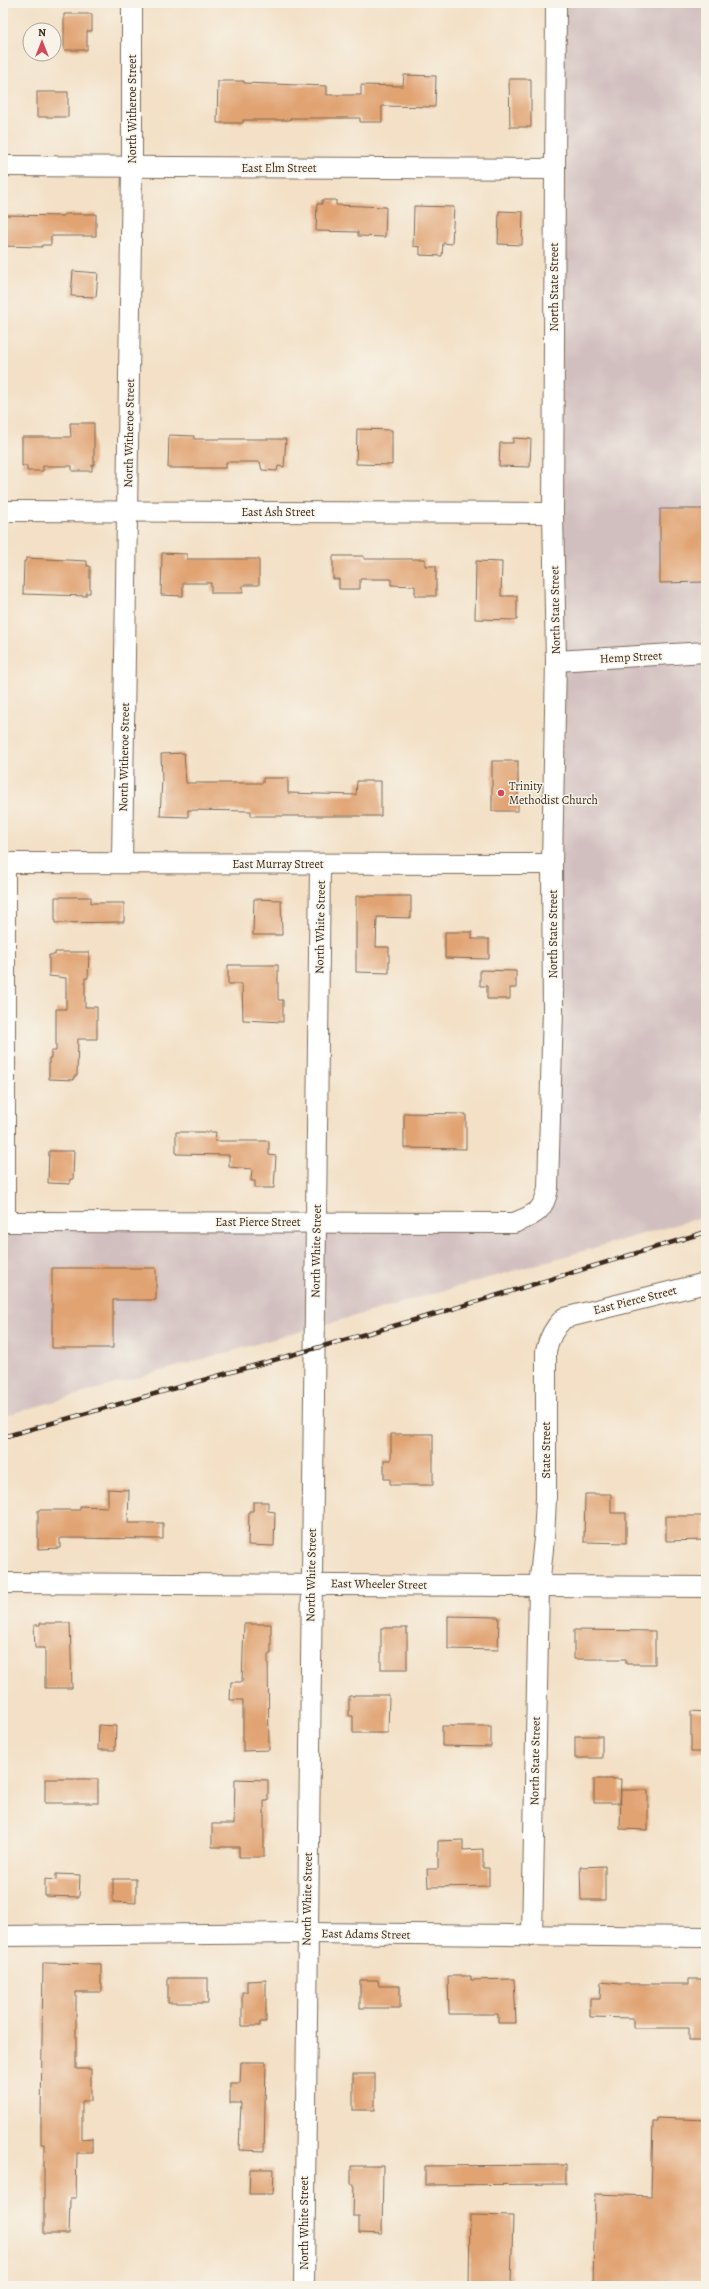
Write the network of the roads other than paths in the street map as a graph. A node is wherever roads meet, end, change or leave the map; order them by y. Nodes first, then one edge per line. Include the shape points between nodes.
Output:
1 (132, 3) edge
2 (556, 3) edge
3 (3, 166) edge
4 (132, 167) junction
5 (554, 169) junction
6 (3, 511) edge
7 (128, 511) junction
8 (553, 514) junction
9 (706, 652) edge
10 (556, 661) junction
11 (4, 863) edge
12 (122, 863) junction
13 (320, 864) junction
14 (552, 864) junction
15 (536, 1214) joint
16 (4, 1222) edge
17 (316, 1222) junction
18 (706, 1283) edge
19 (564, 1318) joint
20 (3, 1583) edge
21 (311, 1583) junction
22 (539, 1586) junction
23 (706, 1587) edge
24 (306, 1933) junction
25 (3, 1936) edge
26 (532, 1936) junction
27 (706, 1937) edge
28 (304, 2286) edge

1 - 4 street, North Witheroe Street
2 - 5 street, North State Street
3 - 4 street, East Elm Street
4 - 5 street, East Elm Street
4 - 7 street, North Witheroe Street
5 - 8 street, North State Street
6 - 7 street, East Ash Street
7 - 8 street, East Ash Street
7 - 12 street, North Witheroe Street
8 - 10 street, North State Street
9 - 10 street, Hemp Street
10 - 14 street, North State Street
11 - 12 street, East Murray Street
11 - 16 street
12 - 13 street, East Murray Street
13 - 14 street, East Murray Street
13 - 17 street, North White Street
14 - 15 street, North State Street via 553,1010 548,1188 544,1205
15 - 17 street, East Pierce Street via 514,1223
16 - 17 street, East Pierce Street
17 - 21 street, North White Street
18 - 19 street, East Pierce Street
19 - 22 street, State Street via 552,1332 546,1350 545,1505
20 - 21 street, East Wheeler Street
21 - 22 street, East Wheeler Street
21 - 24 street, North White Street
22 - 23 street, East Wheeler Street
22 - 26 street, North State Street
24 - 25 street, East Adams Street
24 - 26 street, East Adams Street
24 - 28 street, North White Street
26 - 27 street, East Adams Street

